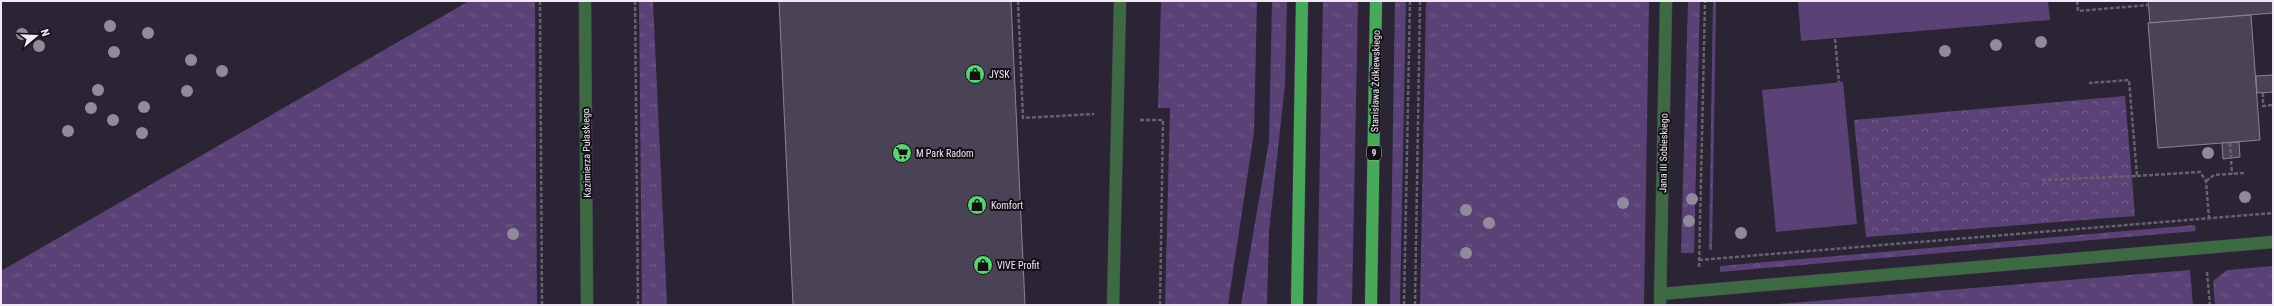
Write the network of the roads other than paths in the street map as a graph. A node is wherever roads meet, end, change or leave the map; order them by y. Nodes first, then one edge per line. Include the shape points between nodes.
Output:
1 (584, 1) edge
2 (1120, 1) edge
3 (1302, 1) edge
4 (1376, 1) edge
5 (1666, 1) edge
6 (2273, 242) edge
7 (1660, 299) edge
8 (587, 305) edge
9 (1113, 305) edge
10 (1297, 305) edge
11 (1371, 305) edge

1 - 8 street, Kazimierza Pułaskiego
2 - 9 street
3 - 10 main road
4 - 11 main road, Stanisława Żółkiewskiego / 9
5 - 7 street, Jana III Sobieskiego
6 - 7 street via 1698,291

